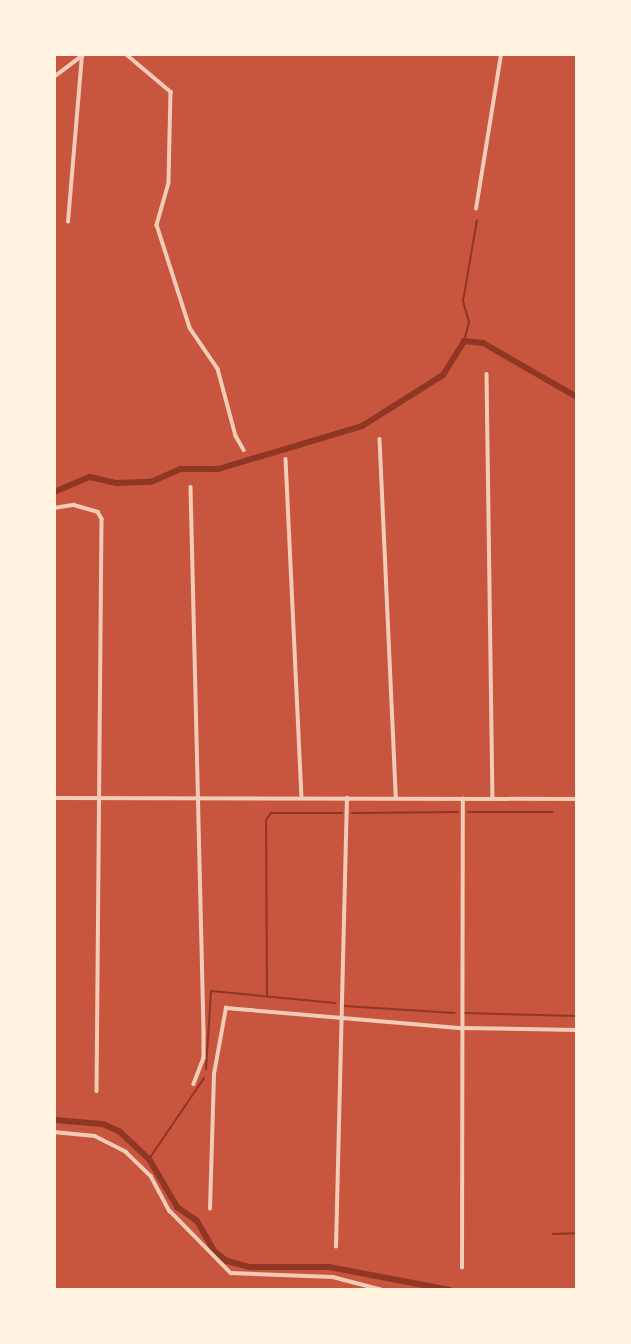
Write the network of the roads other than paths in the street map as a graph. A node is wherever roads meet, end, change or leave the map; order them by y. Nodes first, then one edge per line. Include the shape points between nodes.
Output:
1 (127, 54) edge
2 (501, 54) edge
3 (83, 55) edge
4 (54, 77) edge
5 (476, 209) dead end
6 (68, 222) dead end
7 (487, 374) dead end
8 (380, 439) dead end
9 (244, 450) dead end
10 (286, 459) dead end
11 (191, 487) dead end
12 (54, 508) edge
13 (199, 796) junction
14 (302, 796) junction
15 (99, 797) junction
16 (347, 797) junction
17 (396, 797) junction
18 (54, 798) edge
19 (463, 799) junction
20 (494, 799) junction
21 (577, 799) edge
22 (340, 1017) junction
23 (461, 1028) junction
24 (577, 1030) edge
25 (201, 1072) junction
26 (214, 1074) junction
27 (194, 1084) dead end
28 (97, 1091) dead end
29 (54, 1132) edge
30 (210, 1209) dead end
31 (336, 1247) dead end
32 (462, 1268) dead end
33 (383, 1290) edge

1 - 9 street via 171,92 169,184 158,225 190,328 218,369 230,419
2 - 5 street
3 - 4 street
3 - 6 street
7 - 20 street
8 - 17 street
10 - 14 street
11 - 13 street
12 - 15 street via 74,505 97,512 102,519
13 - 14 street
13 - 15 street
13 - 25 street
14 - 16 street
15 - 18 street
15 - 28 street
16 - 17 street
16 - 22 street
17 - 19 street
19 - 20 street
19 - 23 street
20 - 21 street
22 - 23 street
22 - 26 street via 226,1009
22 - 31 street
23 - 24 street
23 - 32 street
25 - 26 street
25 - 27 street
26 - 30 street
29 - 33 street via 95,1136 126,1152 151,1177 170,1211 231,1273 333,1277

